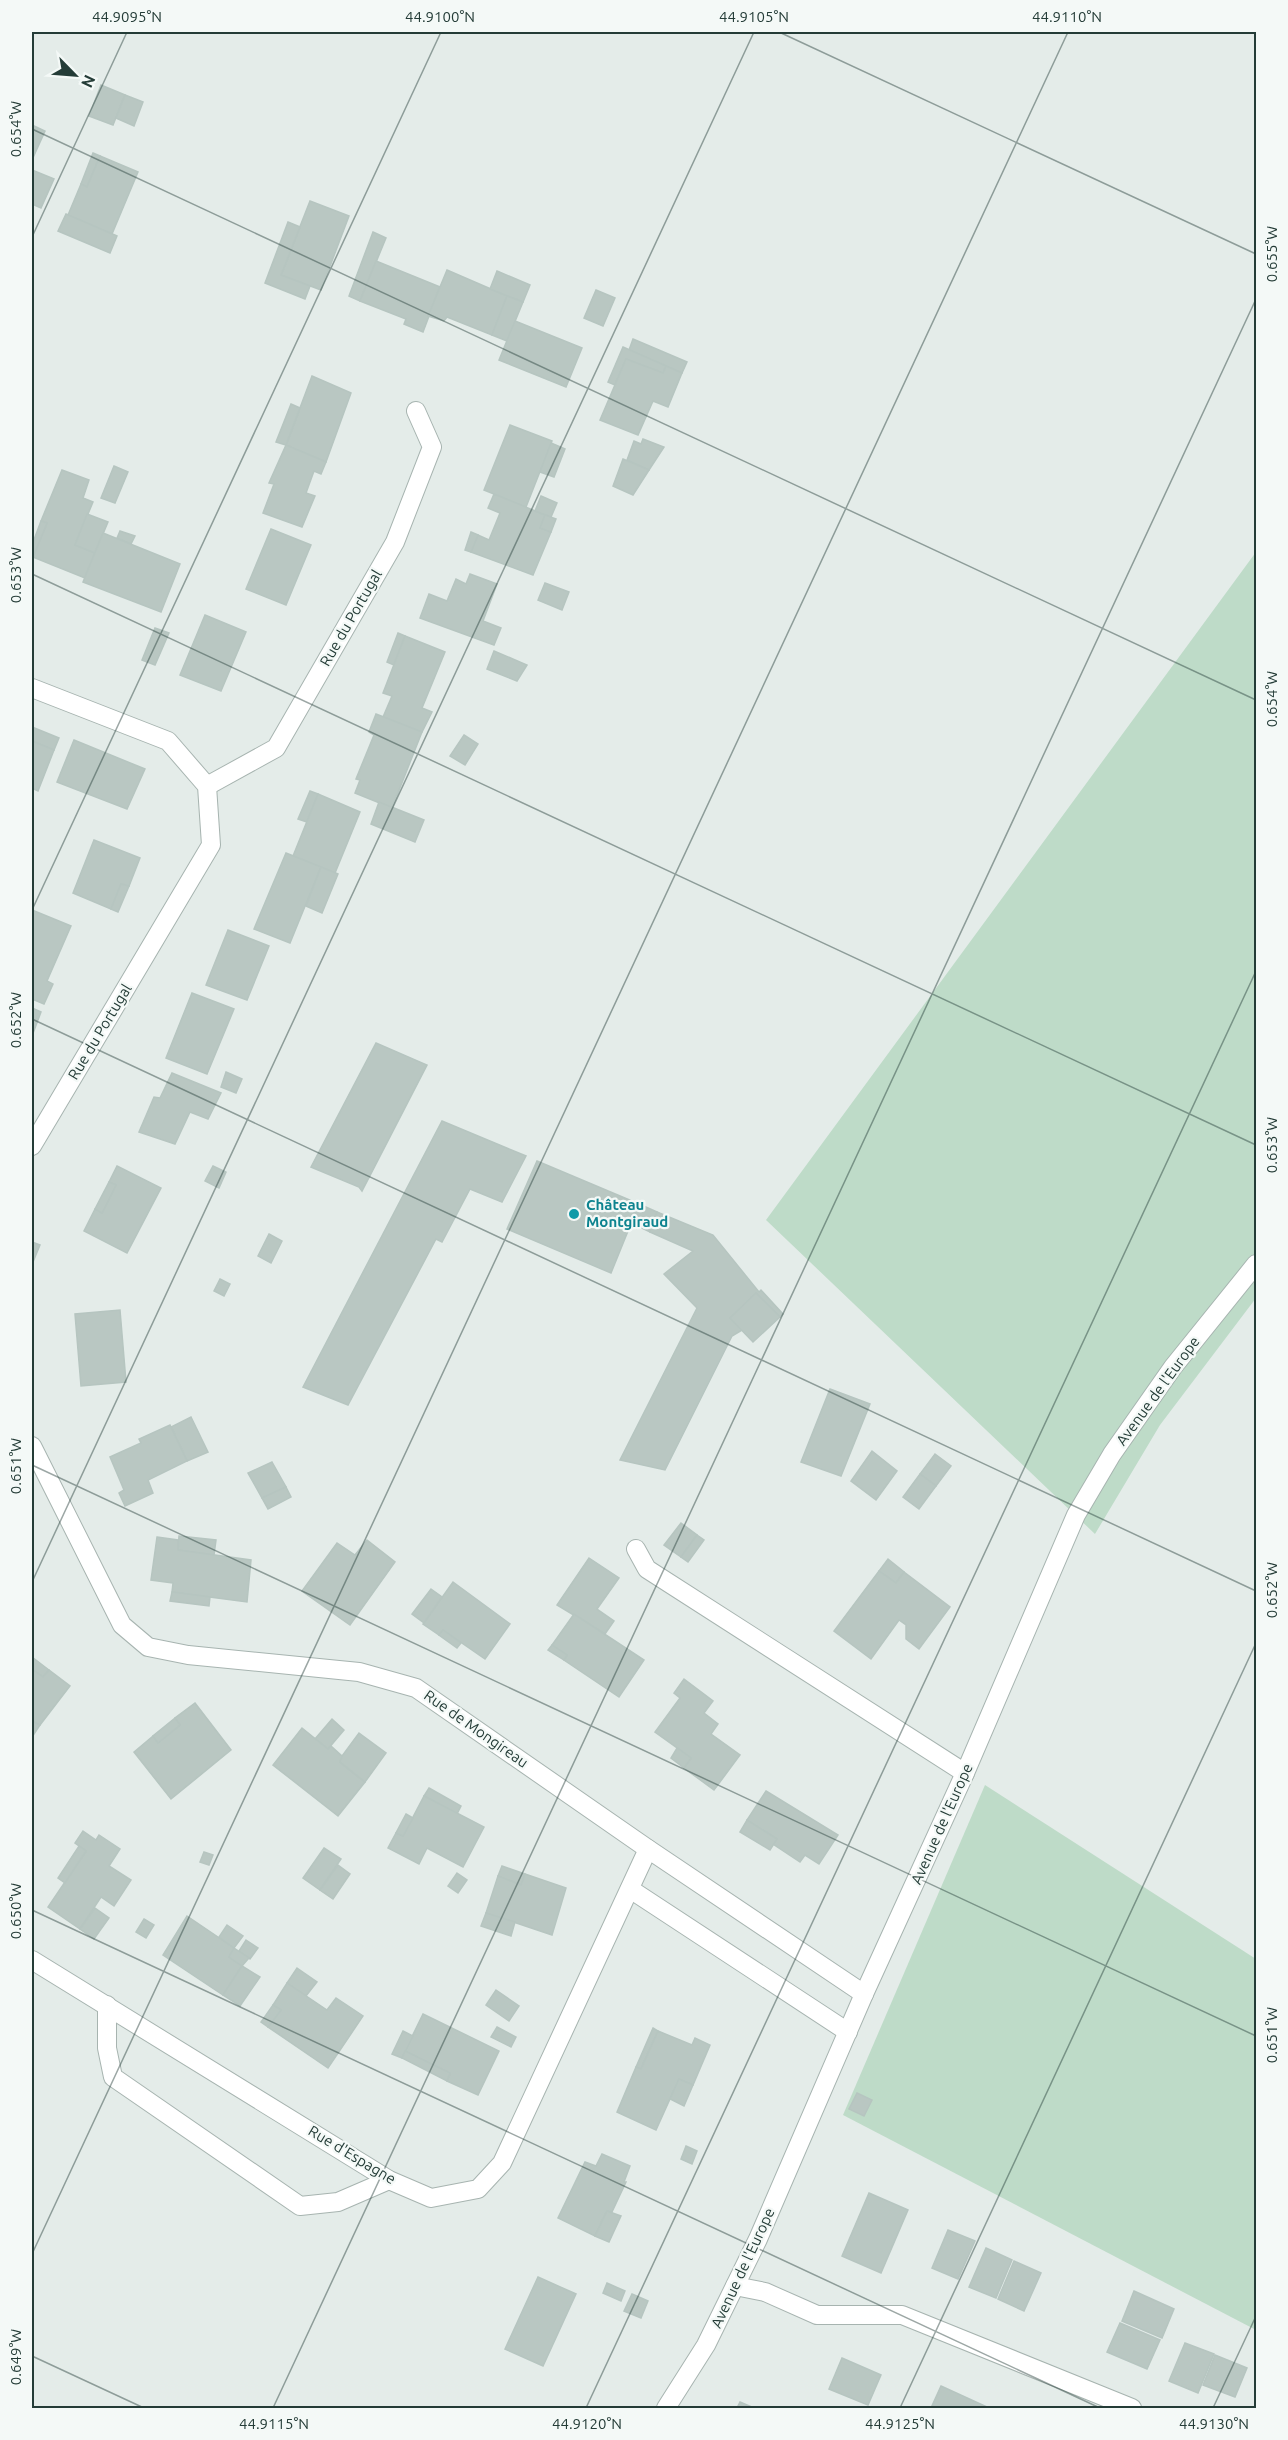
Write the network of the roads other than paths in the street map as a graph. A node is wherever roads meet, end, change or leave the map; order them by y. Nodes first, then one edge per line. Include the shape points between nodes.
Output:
1 (416, 411) dead end
2 (32, 688) edge
3 (207, 786) junction
4 (32, 1146) edge
5 (1257, 1264) edge
6 (32, 1446) edge
7 (636, 1549) dead end
8 (965, 1773) junction
9 (648, 1849) junction
10 (630, 1889) junction
11 (32, 1960) edge
12 (864, 1994) junction
13 (107, 2005) junction
14 (848, 2032) junction
15 (389, 2180) junction
16 (735, 2286) junction
17 (666, 2409) edge
18 (1132, 2409) edge

1 - 3 street, Rue du Portugal via 432,447 395,542 276,748
2 - 3 street via 168,741
3 - 4 street, Rue du Portugal via 211,845
5 - 8 street, Avenue de l'Europe via 1173,1367 1112,1454 1076,1515
6 - 9 street, Rue de Mongireau via 122,1625 148,1647 188,1655 359,1672 416,1688
7 - 8 street via 647,1569
8 - 12 street, Avenue de l'Europe
9 - 10 street, Rue d'Espagne
9 - 12 street, Rue de Mongireau
10 - 14 street
10 - 15 street, Rue d'Espagne via 502,2163 477,2189 431,2198
11 - 13 street, Rue d'Espagne
12 - 14 street, Avenue de l'Europe
13 - 15 street, Rue d'Espagne
13 - 15 street via 112,2077 300,2206 338,2202
14 - 16 street, Avenue de l'Europe
16 - 17 street, Avenue de l'Europe via 706,2345
16 - 18 street via 765,2292 817,2315 902,2315

